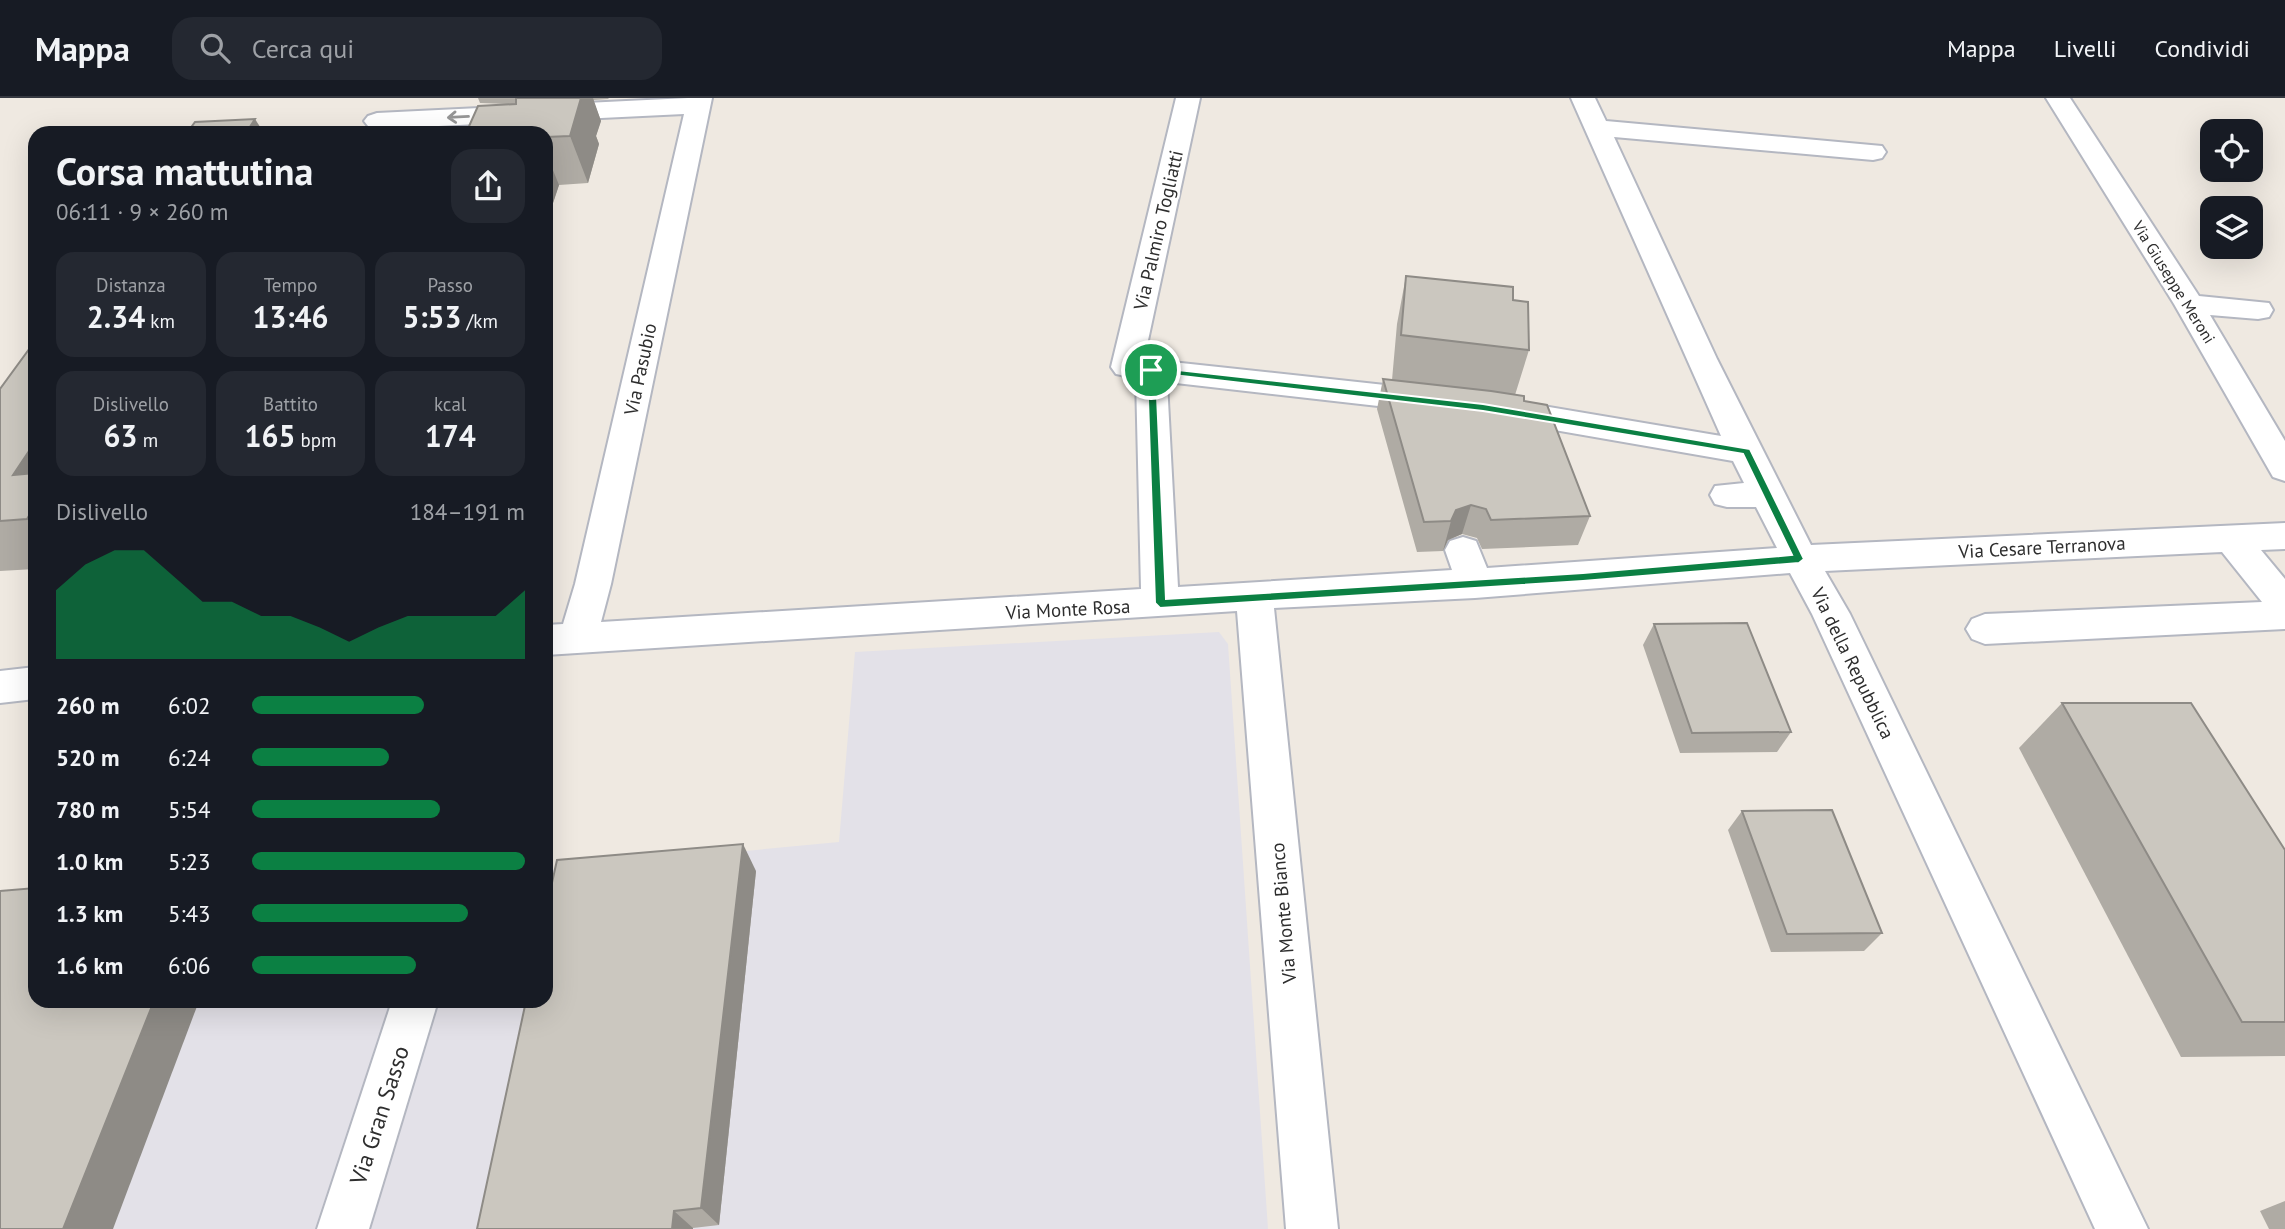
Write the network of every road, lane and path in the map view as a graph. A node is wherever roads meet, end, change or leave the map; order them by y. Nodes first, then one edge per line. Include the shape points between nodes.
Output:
1 (390, 98) edge
2 (1188, 98) edge
3 (2058, 98) edge
4 (699, 102) edge
5 (1590, 113) edge
6 (375, 126) edge
7 (387, 126) edge
8 (1873, 152) dead end
9 (2189, 304) junction
10 (2258, 310) dead end
11 (1151, 370) junction
12 (1746, 452) junction
13 (2285, 468) edge
14 (1727, 495) dead end
15 (1768, 495) junction
16 (2285, 536) edge
17 (2231, 538) junction
18 (1463, 550) dead end
19 (1799, 559) junction
20 (1475, 584) junction
21 (1254, 597) junction
22 (1160, 603) junction
23 (2285, 606) edge
24 (2285, 615) edge
25 (1985, 629) dead end
26 (562, 639) edge
27 (28, 685) edge
28 (0, 687) edge
29 (413, 1008) edge
30 (343, 1229) edge
31 (1312, 1229) edge
32 (2122, 1229) edge

1 - 6 street
2 - 11 street, Via Palmiro Togliatti via 1127,367
3 - 9 street, Via Giuseppe Meroni
4 -> 7 street
4 - 26 street, Via Pasubio via 593,584
5 - 8 street
5 - 12 street, Via della Repubblica
9 - 10 street
9 - 13 street, Via Giuseppe Meroni
11 - 12 street, Via Palmiro Togliatti via 1463,405
11 - 22 street
12 - 15 street, Via della Repubblica
14 - 15 street
15 - 19 street, Via della Repubblica
16 - 17 street, Via Cesare Terranova
17 - 19 street, Via Cesare Terranova
17 - 23 street
18 - 20 street
19 - 20 street, Via Monte Rosa via 1617,559
19 - 32 street, Via della Repubblica via 1831,614
20 - 21 street, Via Monte Rosa
21 - 22 street, Via Monte Rosa
21 - 31 street, Via Monte Bianco
22 - 26 street, Via Monte Rosa
24 - 25 street
27 - 28 street
29 - 30 street, Via Gran Sasso

